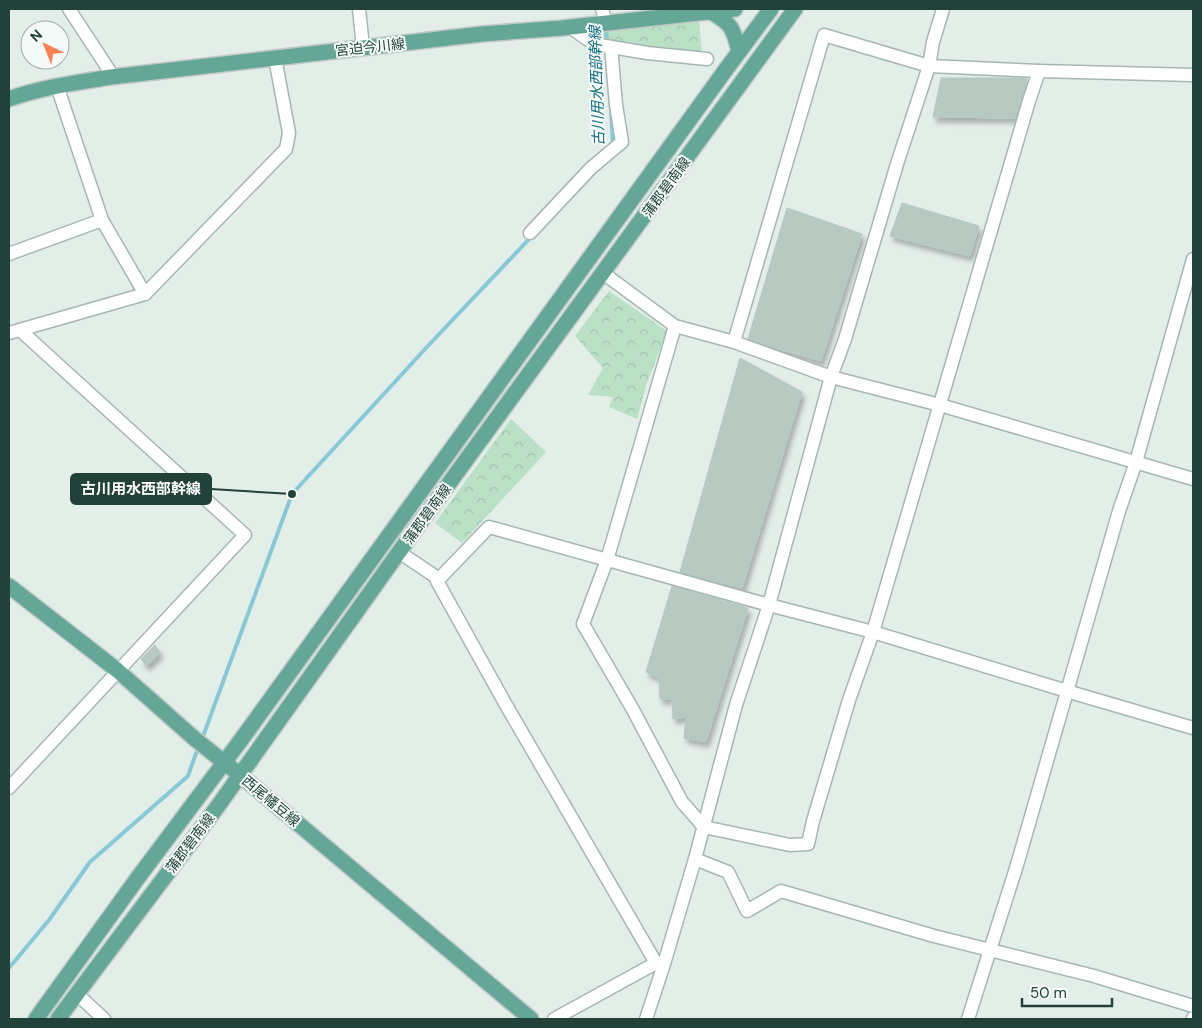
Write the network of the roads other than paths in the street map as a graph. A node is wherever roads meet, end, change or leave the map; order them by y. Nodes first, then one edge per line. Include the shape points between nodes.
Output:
1 (69, 9) edge
2 (358, 9) edge
3 (735, 9) edge
4 (771, 9) edge
5 (795, 9) edge
6 (943, 9) edge
7 (706, 11) edge
8 (604, 16) edge
9 (570, 27) junction
10 (611, 46) junction
11 (363, 47) junction
12 (739, 51) junction
13 (275, 58) junction
14 (707, 59) dead end
15 (928, 66) junction
16 (1039, 71) junction
17 (1193, 75) edge
18 (111, 77) junction
19 (56, 86) junction
20 (9, 100) edge
21 (102, 220) junction
22 (530, 233) dead end
23 (9, 254) edge
24 (1193, 259) edge
25 (603, 273) junction
26 (145, 294) junction
27 (675, 326) junction
28 (14, 332) edge
29 (734, 342) junction
30 (831, 377) junction
31 (940, 404) junction
32 (1136, 462) junction
33 (1193, 479) edge
34 (399, 552) junction
35 (607, 560) junction
36 (439, 579) junction
37 (9, 586) edge
38 (770, 605) junction
39 (873, 632) junction
40 (117, 670) junction
41 (1067, 690) junction
42 (1193, 728) edge
43 (219, 758) junction
44 (240, 775) junction
45 (9, 788) edge
46 (704, 827) junction
47 (695, 859) junction
48 (991, 950) junction
49 (660, 964) junction
50 (77, 994) junction
51 (1193, 1006) edge
52 (36, 1019) edge
53 (58, 1019) edge
54 (104, 1019) edge
55 (531, 1019) edge
56 (554, 1019) edge
57 (646, 1019) edge
58 (968, 1019) edge

1 - 18 street
2 - 11 street
3 - 7 main road, 宮迫今川線
4 - 12 main road, 蒲郡碧南線
5 - 25 main road, 蒲郡碧南線
6 - 15 street
7 - 8 main road, 宮迫今川線
7 - 12 main road via 725,20 734,31
8 - 9 main road, 宮迫今川線
9 - 10 street via 594,44
9 - 11 main road, 宮迫今川線
10 - 14 street
10 - 22 street via 622,142 591,168
11 - 13 main road, 宮迫今川線
12 - 43 main road, 蒲郡碧南線
13 - 18 main road, 宮迫今川線
13 - 26 street via 289,133 286,149
15 - 16 street
15 - 29 street via 824,35
15 - 30 street
16 - 17 street
16 - 31 street
18 - 19 main road, 宮迫今川線
19 - 20 main road, 宮迫今川線
19 - 21 street
21 - 23 street
21 - 26 street
24 - 32 street
25 - 27 street
25 - 34 main road, 蒲郡碧南線
26 - 28 street
27 - 29 street
27 - 35 street
28 - 40 street via 245,535
29 - 30 street
30 - 31 street
30 - 38 street
31 - 32 street
31 - 39 street
32 - 33 street
32 - 41 street
34 - 36 street
34 - 44 main road, 蒲郡碧南線
35 - 36 street via 489,527
35 - 38 street
35 - 46 street via 583,624 682,802
36 - 49 street via 437,581 506,705
37 - 40 main road, 西尾幡豆線
38 - 39 street
38 - 46 street via 736,705
39 - 41 street
39 - 46 street via 849,700 808,844 790,845
40 - 43 main road, 西尾幡豆線
40 - 45 street
41 - 42 street
41 - 48 street
43 - 44 main road, 西尾幡豆線
43 - 52 main road, 蒲郡碧南線
44 - 50 main road, 蒲郡碧南線
44 - 55 main road, 西尾幡豆線
46 - 47 street
47 - 48 street via 728,872 747,911 781,891
47 - 49 street
48 - 51 street
48 - 58 street
49 - 56 street
49 - 57 street
50 - 53 main road, 蒲郡碧南線
50 - 54 street

